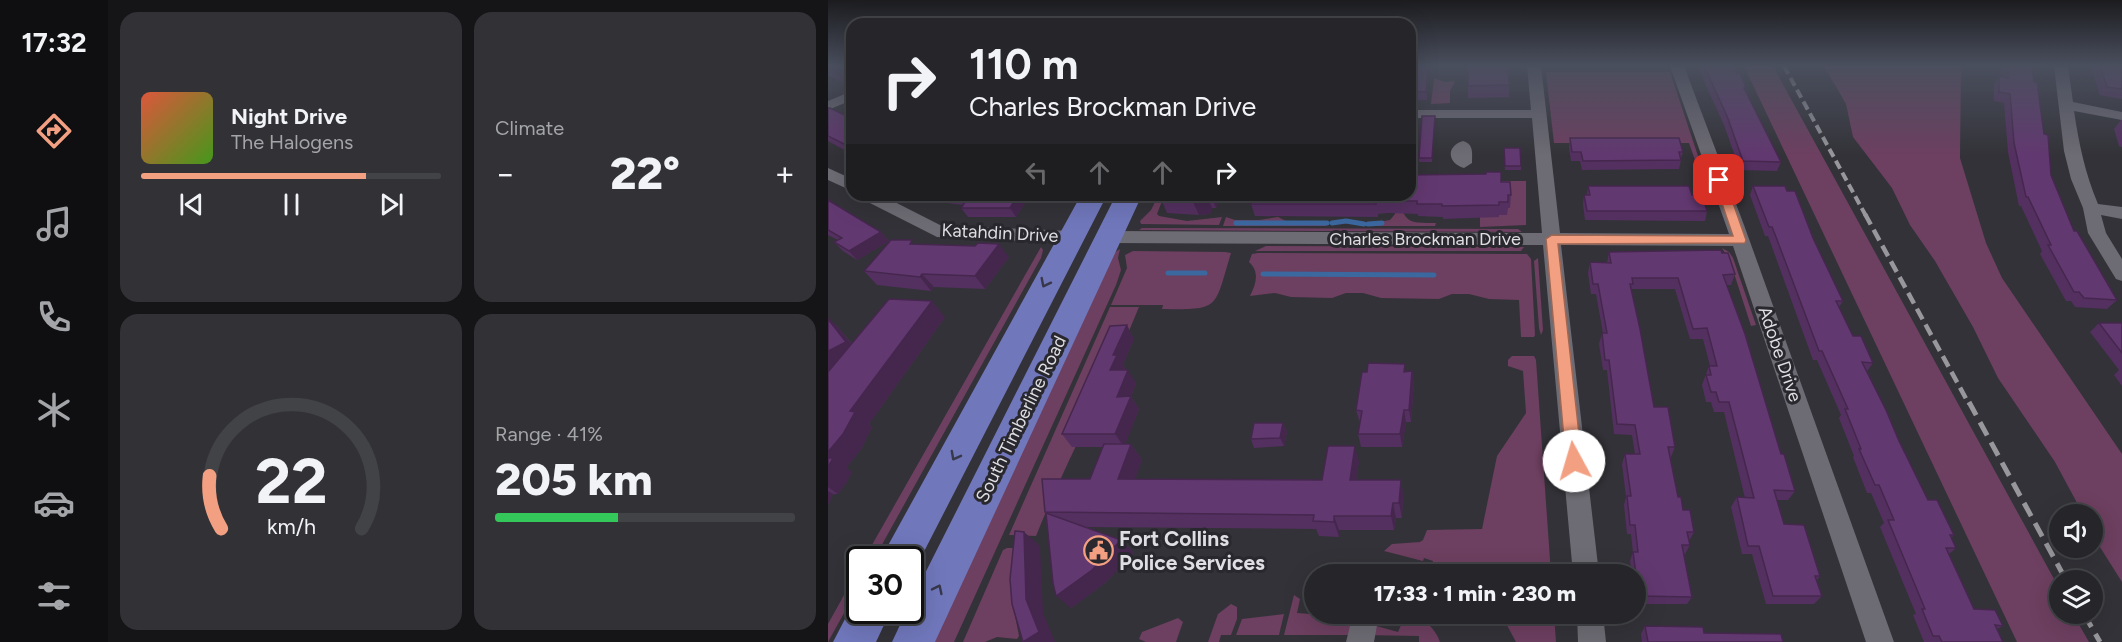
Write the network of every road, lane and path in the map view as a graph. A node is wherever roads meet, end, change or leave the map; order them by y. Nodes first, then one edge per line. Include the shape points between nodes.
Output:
1 (1538, 96) edge
2 (1688, 96) edge
3 (2065, 96) edge
4 (846, 98) edge
5 (2066, 105) junction
6 (828, 106) edge
7 (1416, 114) edge
8 (1540, 114) junction
9 (2122, 116) edge
10 (828, 173) edge
11 (846, 183) edge
12 (880, 201) edge
13 (1091, 201) edge
14 (1109, 201) edge
15 (1126, 201) edge
16 (2091, 207) junction
17 (2122, 213) edge
18 (1070, 237) junction
19 (1109, 237) junction
20 (1552, 239) junction
21 (1740, 240) junction
22 (2122, 274) edge
23 (1032, 397) junction
24 (906, 546) edge
25 (1585, 564) edge
26 (864, 624) edge
27 (1358, 624) edge
28 (1363, 624) edge
29 (1591, 624) edge
30 (854, 642) edge
31 (913, 642) edge
32 (1355, 642) edge
33 (1360, 642) edge
34 (1592, 642) edge
35 (1880, 642) edge

1 - 8 street
2 - 21 street, Adobe Drive
3 - 5 street
4 - 6 street
5 - 9 street
5 - 16 street via 2072,151
7 - 8 street
8 - 20 street
10 - 11 street
12 - 18 street, Katahdin Drive via 937,231
13 - 18 main road
14 - 19 main road via 1096,232
15 - 19 main road, South Timberline Road
16 - 17 street
16 - 22 street via 2097,233
18 - 23 main road via 1085,242 1086,249 1045,334
18 -> 24 main road
19 - 20 street, Charles Brockman Drive
19 - 23 main road, South Timberline Road
20 - 21 street, Charles Brockman Drive
20 - 25 street
21 - 35 street, Adobe Drive
31 -> 23 main road, South Timberline Road
26 - 30 main road
27 - 32 street
28 - 33 street
29 - 34 street

